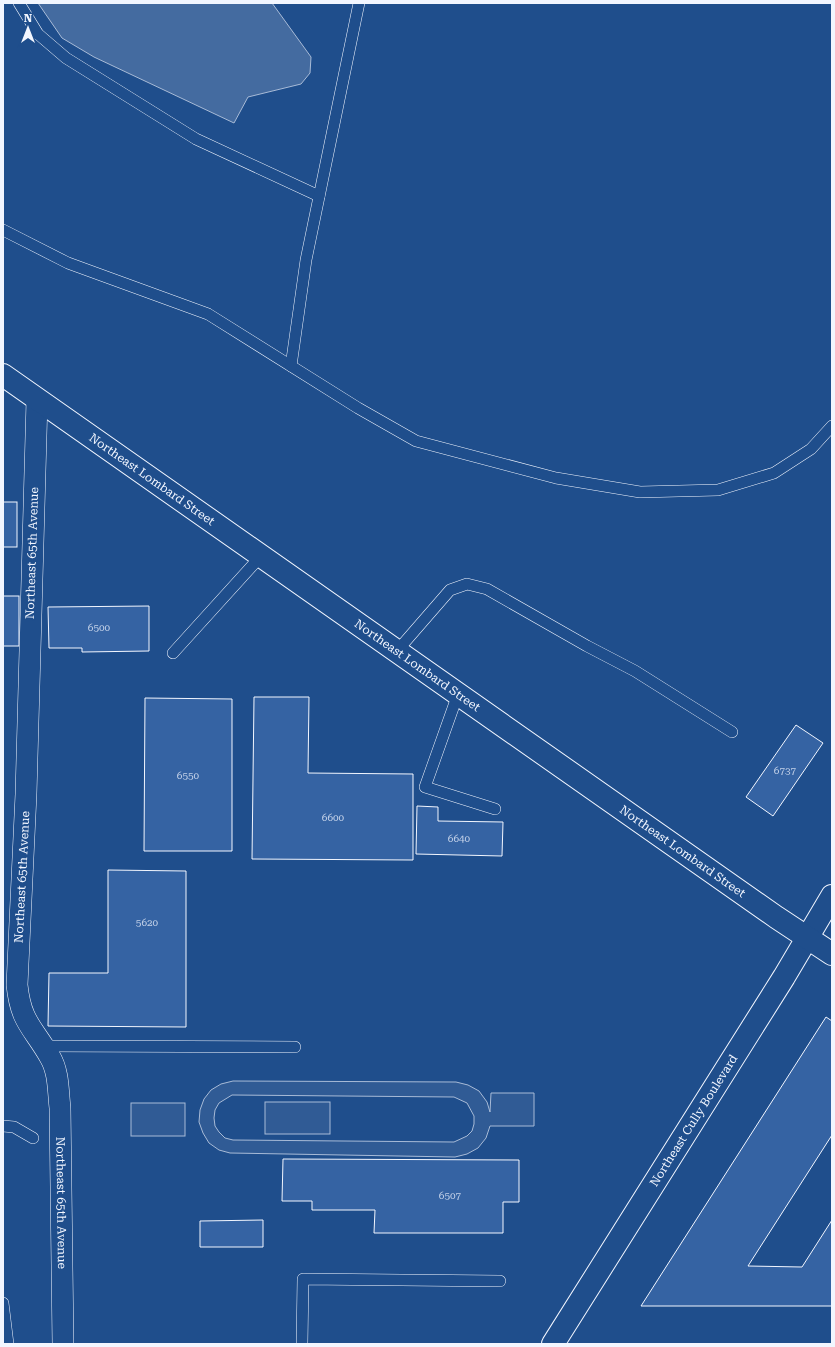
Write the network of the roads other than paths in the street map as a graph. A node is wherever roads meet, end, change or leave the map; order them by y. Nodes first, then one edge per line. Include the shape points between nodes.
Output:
1 (19, 3) edge
2 (359, 3) edge
3 (319, 196) junction
4 (3, 230) edge
5 (291, 366) junction
6 (3, 375) edge
7 (37, 400) junction
8 (832, 426) edge
9 (261, 556) junction
10 (397, 651) junction
11 (174, 653) dead end
12 (458, 694) junction
13 (732, 732) dead end
14 (495, 808) dead end
15 (832, 896) edge
16 (807, 938) junction
17 (832, 954) edge
18 (42, 1046) junction
19 (295, 1047) dead end
20 (3, 1126) edge
21 (33, 1138) dead end
22 (500, 1281) dead end
23 (3, 1303) edge
24 (8, 1344) edge
25 (62, 1344) edge
26 (302, 1344) edge
27 (554, 1344) edge

1 - 3 lane via 38,34 66,58 196,139
2 - 3 lane
3 - 5 lane via 306,260
4 - 5 lane via 68,263 208,314
5 - 8 lane via 416,441 556,478 640,492 718,490 774,473 811,449
6 - 7 main road, Northeast Lombard Street
7 - 9 main road, Northeast Lombard Street
7 - 18 street, Northeast 65th Avenue via 26,794 17,985 19,1004 26,1023
9 - 10 main road, Northeast Lombard Street
9 - 11 lane
10 - 12 main road, Northeast Lombard Street
10 - 13 lane via 450,590 467,584 487,589 635,671
12 - 14 lane via 425,786
12 - 16 main road, Northeast Lombard Street
15 - 16 main road, Northeast Cully Boulevard
16 - 17 main road, Northeast Lombard Street
16 - 27 main road, Northeast Cully Boulevard
18 - 19 lane
18 - 25 street, Northeast 65th Avenue via 50,1056 56,1071 60,1108
20 - 21 lane via 14,1127
22 - 26 lane via 303,1279
23 - 24 lane

